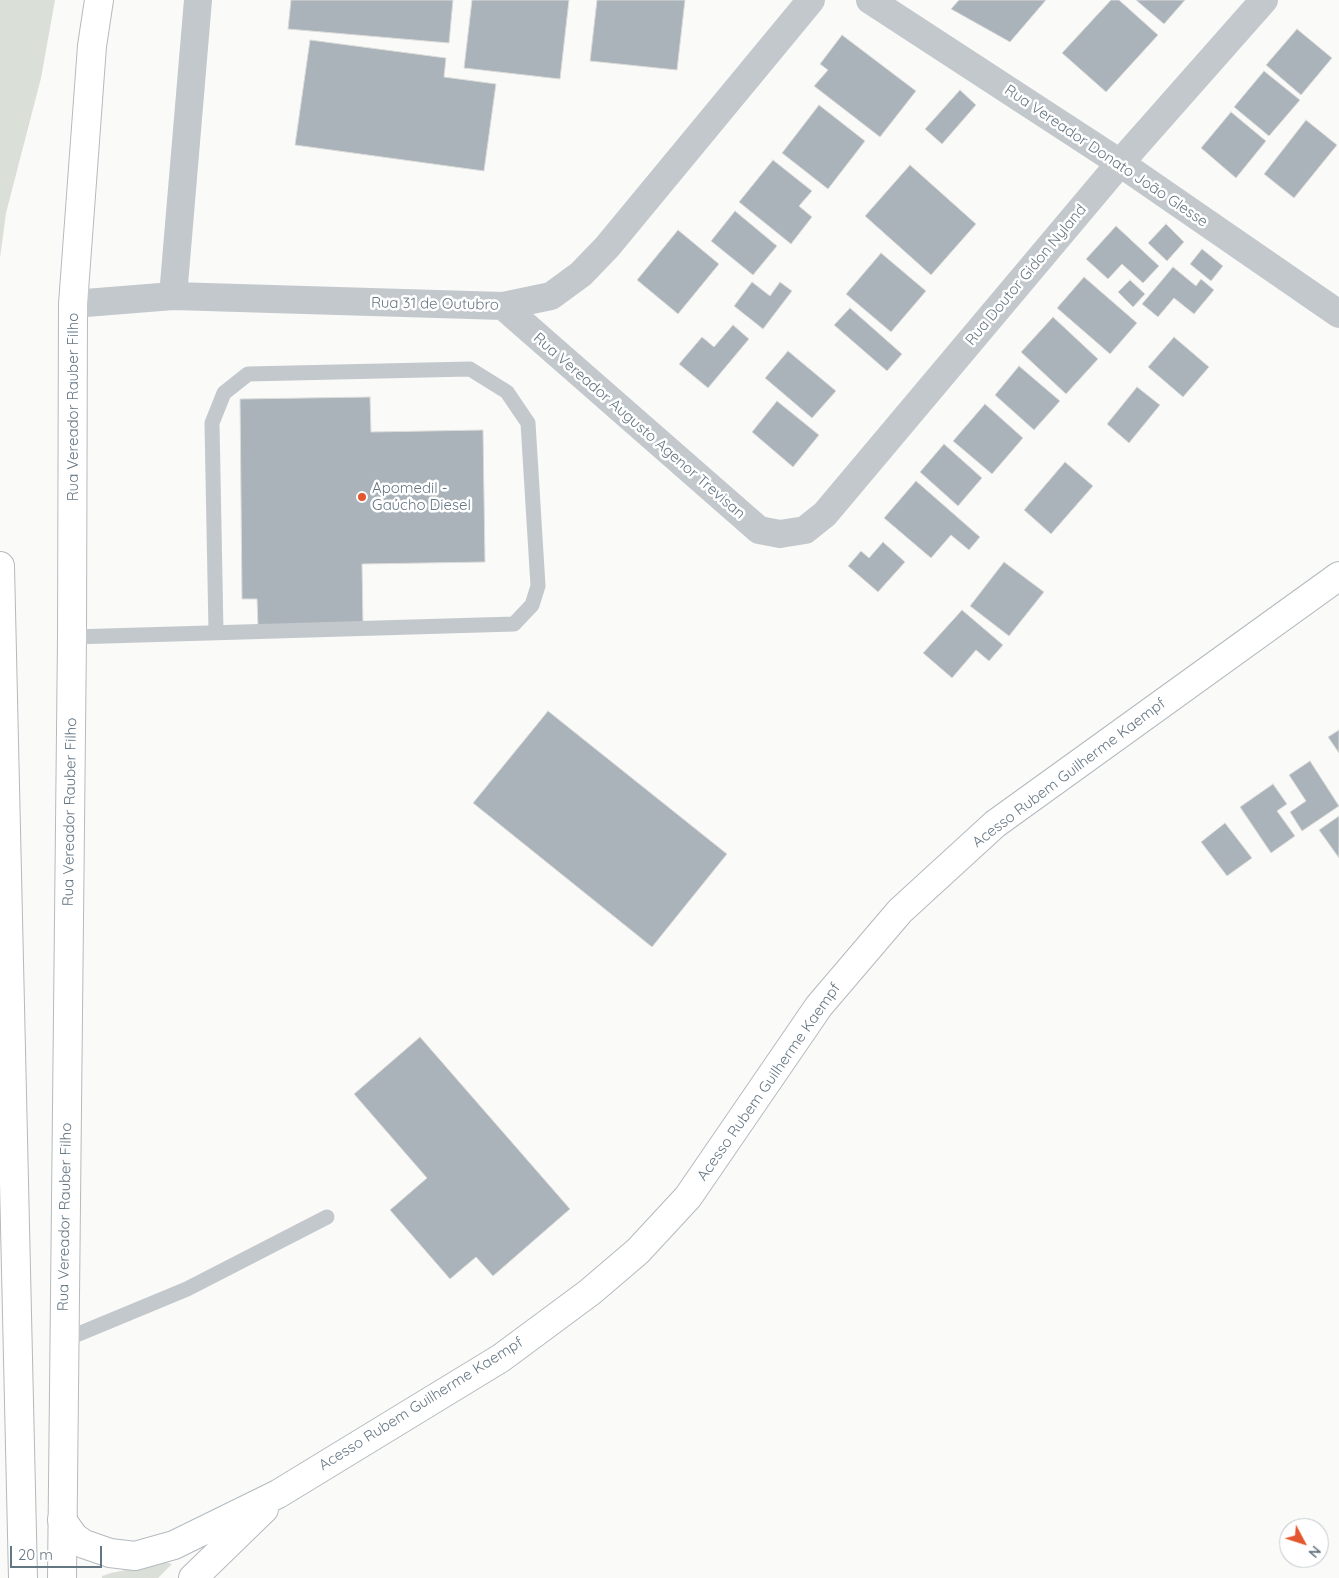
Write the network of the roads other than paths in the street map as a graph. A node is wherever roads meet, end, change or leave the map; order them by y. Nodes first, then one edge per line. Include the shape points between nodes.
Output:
1 (99, 0) edge
2 (198, 0) edge
3 (811, 0) edge
4 (870, 0) edge
5 (1264, 0) edge
6 (1120, 164) junction
7 (173, 296) junction
8 (73, 304) junction
9 (503, 306) junction
10 (1339, 314) edge
11 (780, 534) joint
12 (0, 566) edge
13 (1339, 576) edge
14 (216, 632) junction
15 (72, 637) junction
16 (327, 1217) dead end
17 (64, 1340) junction
18 (278, 1494) junction
19 (62, 1520) junction
20 (23, 1578) edge
21 (62, 1578) edge
22 (194, 1578) edge

1 - 8 main road, Rua Vereador Rauber Filho via 92,46
2 - 7 street
3 - 9 street, Rua 31 de Outubro via 581,274 551,296
4 - 6 street, Rua Vereador Donato João Glesse
5 - 6 street, Rua Doutor Gidon Nyland
6 - 10 street, Rua Vereador Donato João Glesse
6 - 11 street, Rua Doutor Gidon Nyland via 825,514 805,530
7 - 8 street, Rua 31 de Outubro
7 - 9 street, Rua 31 de Outubro
8 - 15 main road, Rua Vereador Rauber Filho
9 - 11 street, Rua Vereador Augusto Agenor Trevisan via 760,530
12 - 20 main road
13 - 18 main road, Acesso Rubem Guilherme Kaempf via 995,824 900,911 819,1006 688,1198 638,1251 590,1292 501,1358
14 - 14 lane via 514,624 532,605 538,586 528,423 507,392 470,369 248,374 224,393 212,424
14 - 15 lane
15 - 17 main road, Rua Vereador Rauber Filho
16 - 17 lane via 187,1289
17 - 19 main road, Rua Vereador Rauber Filho
18 - 19 main road, Acesso Rubem Guilherme Kaempf via 174,1545 135,1556 110,1553 84,1544 74,1537
18 - 22 main road, Acesso Rubem Guilherme Kaempf
19 - 21 main road, Rua Vereador Rauber Filho

